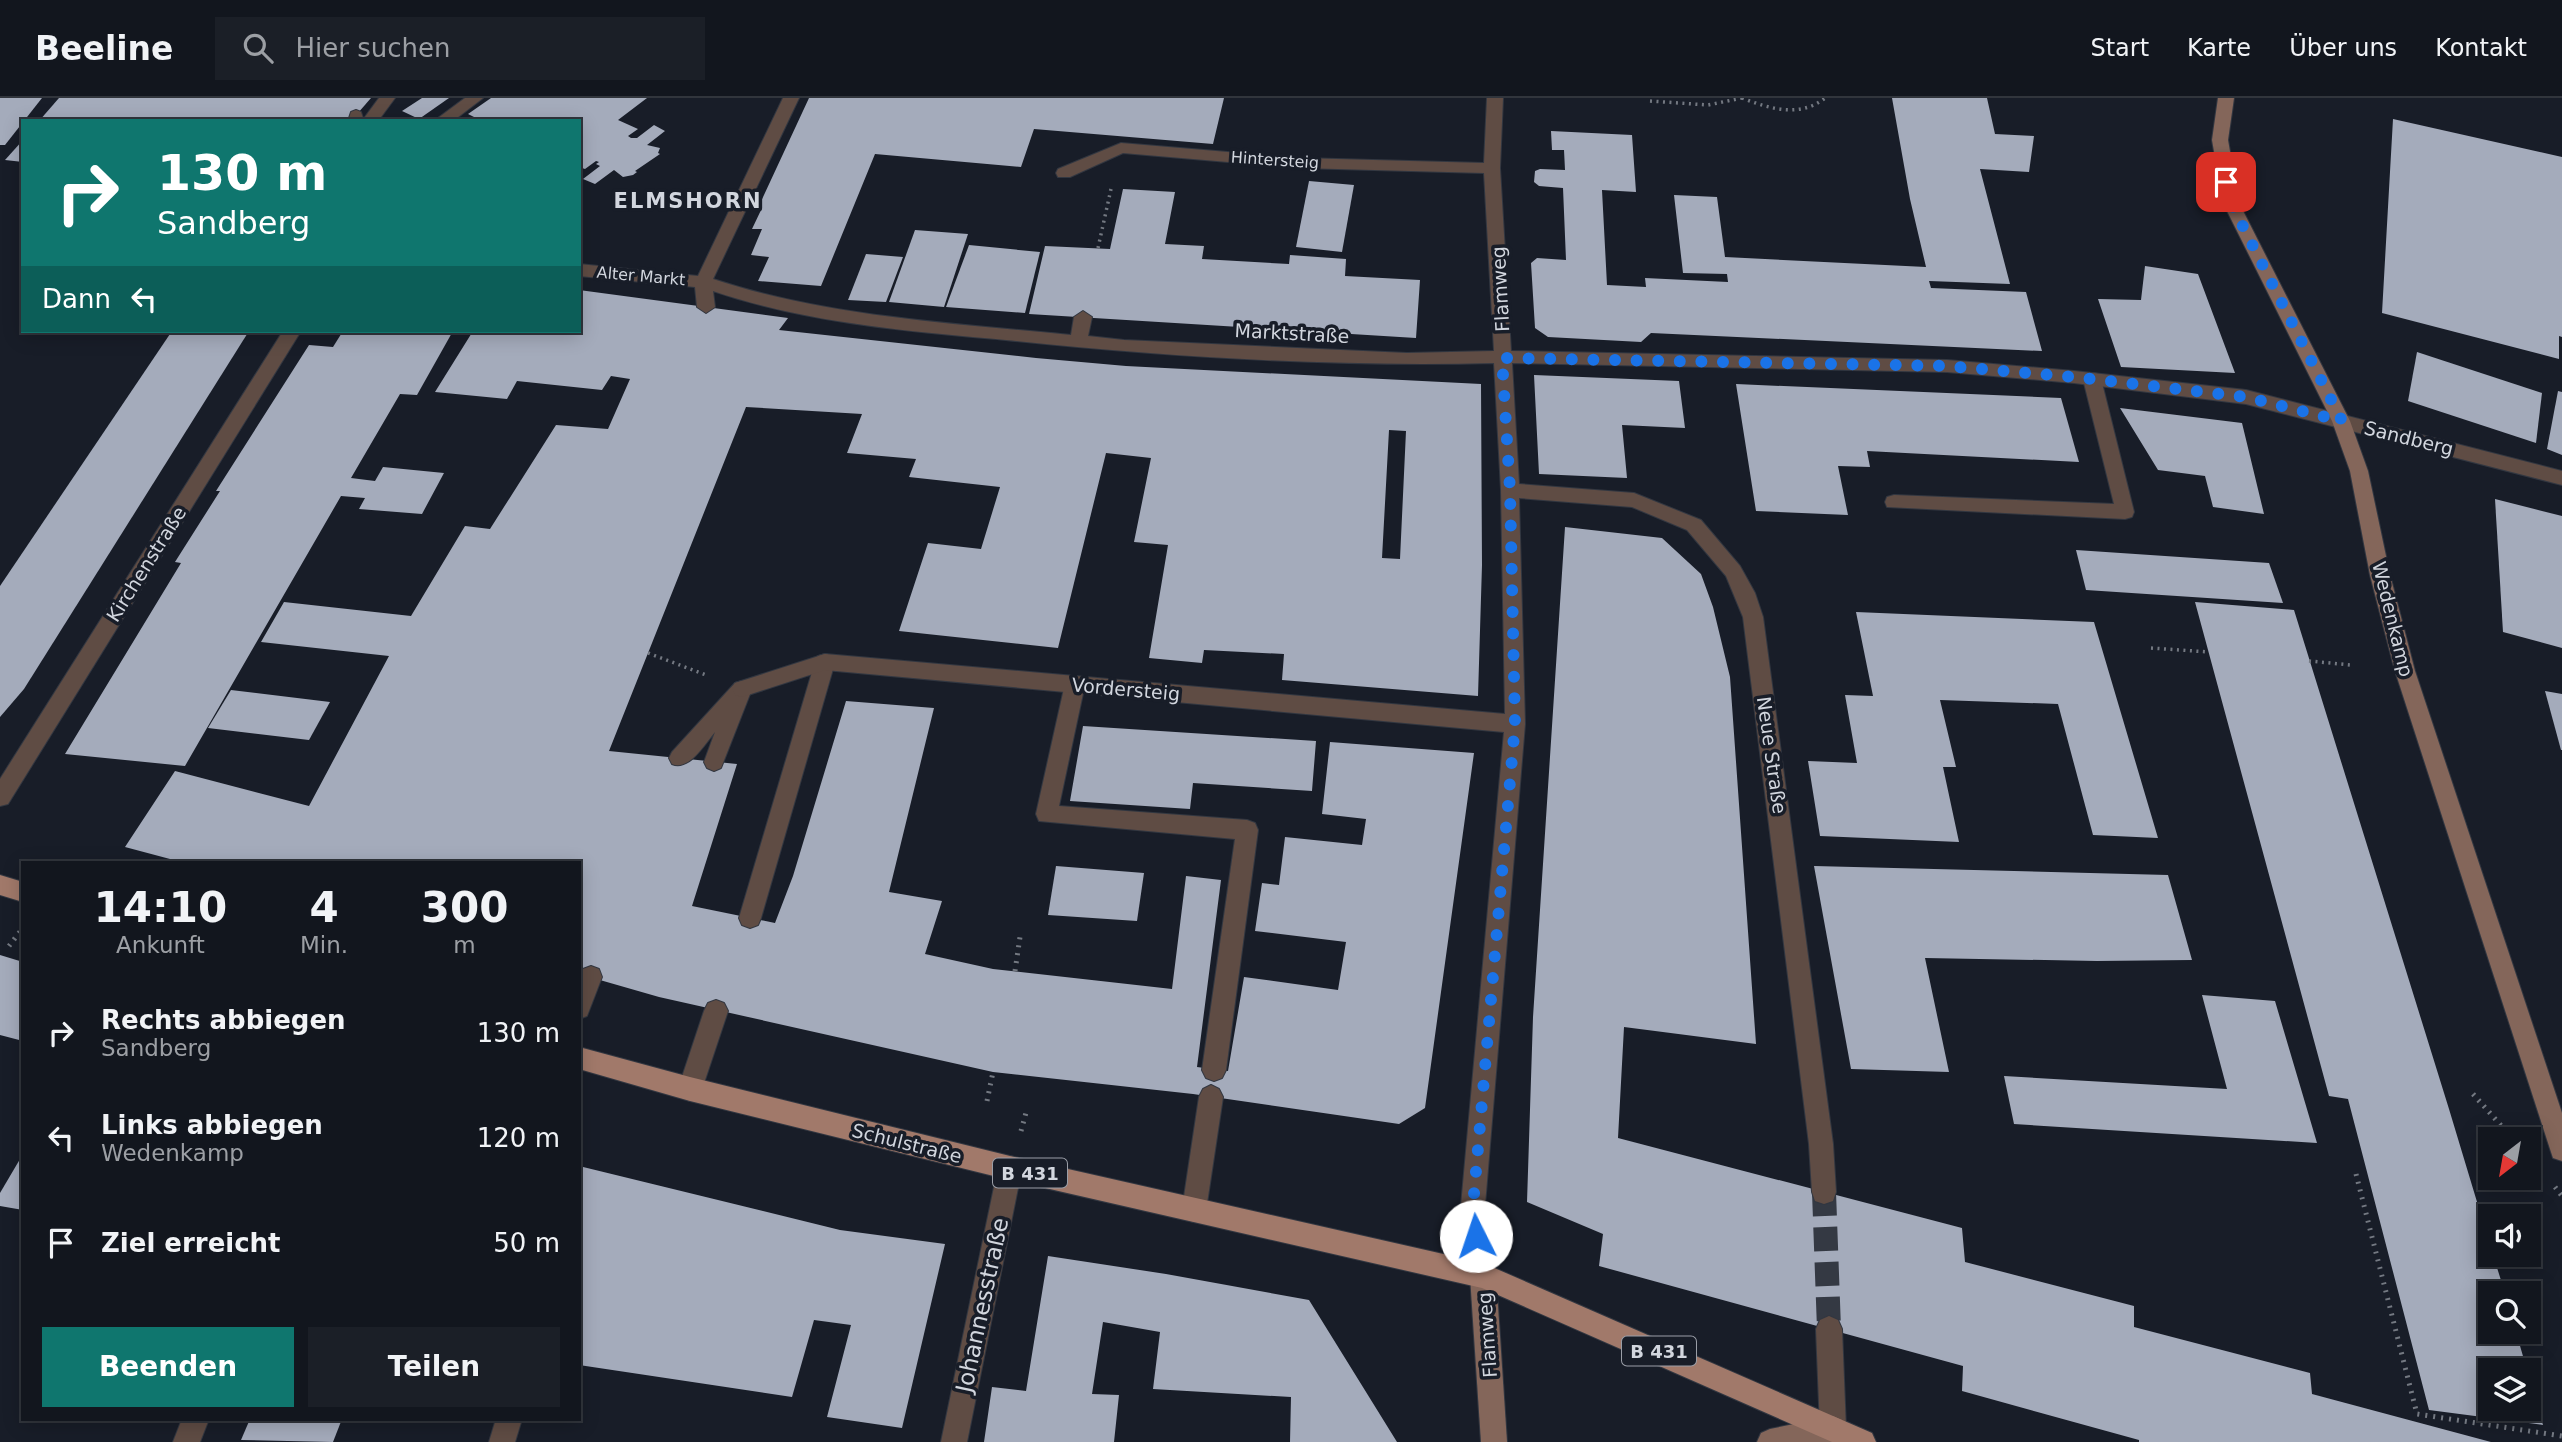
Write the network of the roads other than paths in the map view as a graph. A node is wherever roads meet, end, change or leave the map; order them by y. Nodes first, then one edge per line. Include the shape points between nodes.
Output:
1 (387, 98) edge
2 (475, 98) edge
3 (791, 98) edge
4 (1495, 98) edge
5 (2226, 98) edge
6 (361, 119) edge
7 (445, 119) edge
8 (1492, 168) junction
9 (1064, 173) dead end
10 (581, 270) edge
11 (703, 282) junction
12 (706, 307) dead end
13 (1083, 317) dead end
14 (291, 333) edge
15 (1079, 341) junction
16 (1502, 358) junction
17 (2092, 379) junction
18 (2342, 421) junction
19 (2562, 478) edge
20 (1510, 490) junction
21 (1894, 502) dead end
22 (825, 662) junction
23 (1075, 684) junction
24 (742, 689) junction
25 (1515, 724) junction
26 (679, 758) dead end
27 (714, 762) dead end
28 (0, 797) edge
29 (0, 886) edge
30 (21, 891) edge
31 (750, 918) dead end
32 (591, 977) dead end
33 (581, 1002) edge
34 (716, 1011) dead end
35 (581, 1059) edge
36 (1214, 1070) dead end
37 (690, 1089) junction
38 (1211, 1097) dead end
39 (2562, 1149) edge
40 (1010, 1168) junction
41 (1824, 1192) tunnel mouth
42 (1194, 1210) junction
43 (1483, 1276) junction
44 (1829, 1329) tunnel mouth
45 (195, 1421) edge
46 (508, 1421) edge
47 (1833, 1429) junction
48 (186, 1442) edge
49 (502, 1442) edge
50 (954, 1442) edge
51 (1494, 1442) edge
52 (1770, 1442) edge
53 (1863, 1442) edge

1 - 6 street
2 - 7 street
3 - 11 street, Alter Markt
4 - 8 street, Flamweg
5 - 18 main road, Wedenkamp via 2220,140 2231,203
8 - 9 street, Hintersteig via 1300,163 1121,148
8 - 16 street, Flamweg
10 - 11 street, Alter Markt
11 - 12 street, Alter Markt
11 - 15 street, Marktstraße via 745,296 862,320
13 - 15 street
14 - 28 street, Kirchenstraße
15 - 16 street, Marktstraße via 1407,359
16 - 17 street, Sandberg via 1947,366
16 - 20 street, Flamweg
17 - 18 street, Sandberg via 2246,397
17 - 21 street via 2126,512
18 - 19 street, Sandberg
18 - 39 main road, Wedenkamp via 2359,471 2405,671
20 - 25 street, Flamweg
20 - 41 street, Neue Straße via 1634,500 1694,525 1745,593 1753,617 1783,838
22 - 23 street, Vordersteig
22 - 24 street, Vordersteig
22 - 31 street
23 - 25 street, Vordersteig
23 - 36 street via 1047,814 1247,830
24 - 26 street
24 - 27 street
25 - 43 street, Flamweg via 1472,1217
29 - 30 main road
32 - 33 street
34 - 37 street
35 - 37 main road, Schulstraße / B 431
37 - 40 main road, Schulstraße / B 431
38 - 42 street
40 - 42 main road, Schulstraße / B 431
40 - 50 street, Johannesstraße
42 - 43 main road, Schulstraße / B 431
43 - 47 main road, B 431
43 - 51 main road, Flamweg
44 - 47 street
45 - 48 street
46 - 49 street
47 - 52 main road
47 - 53 main road, B 431

